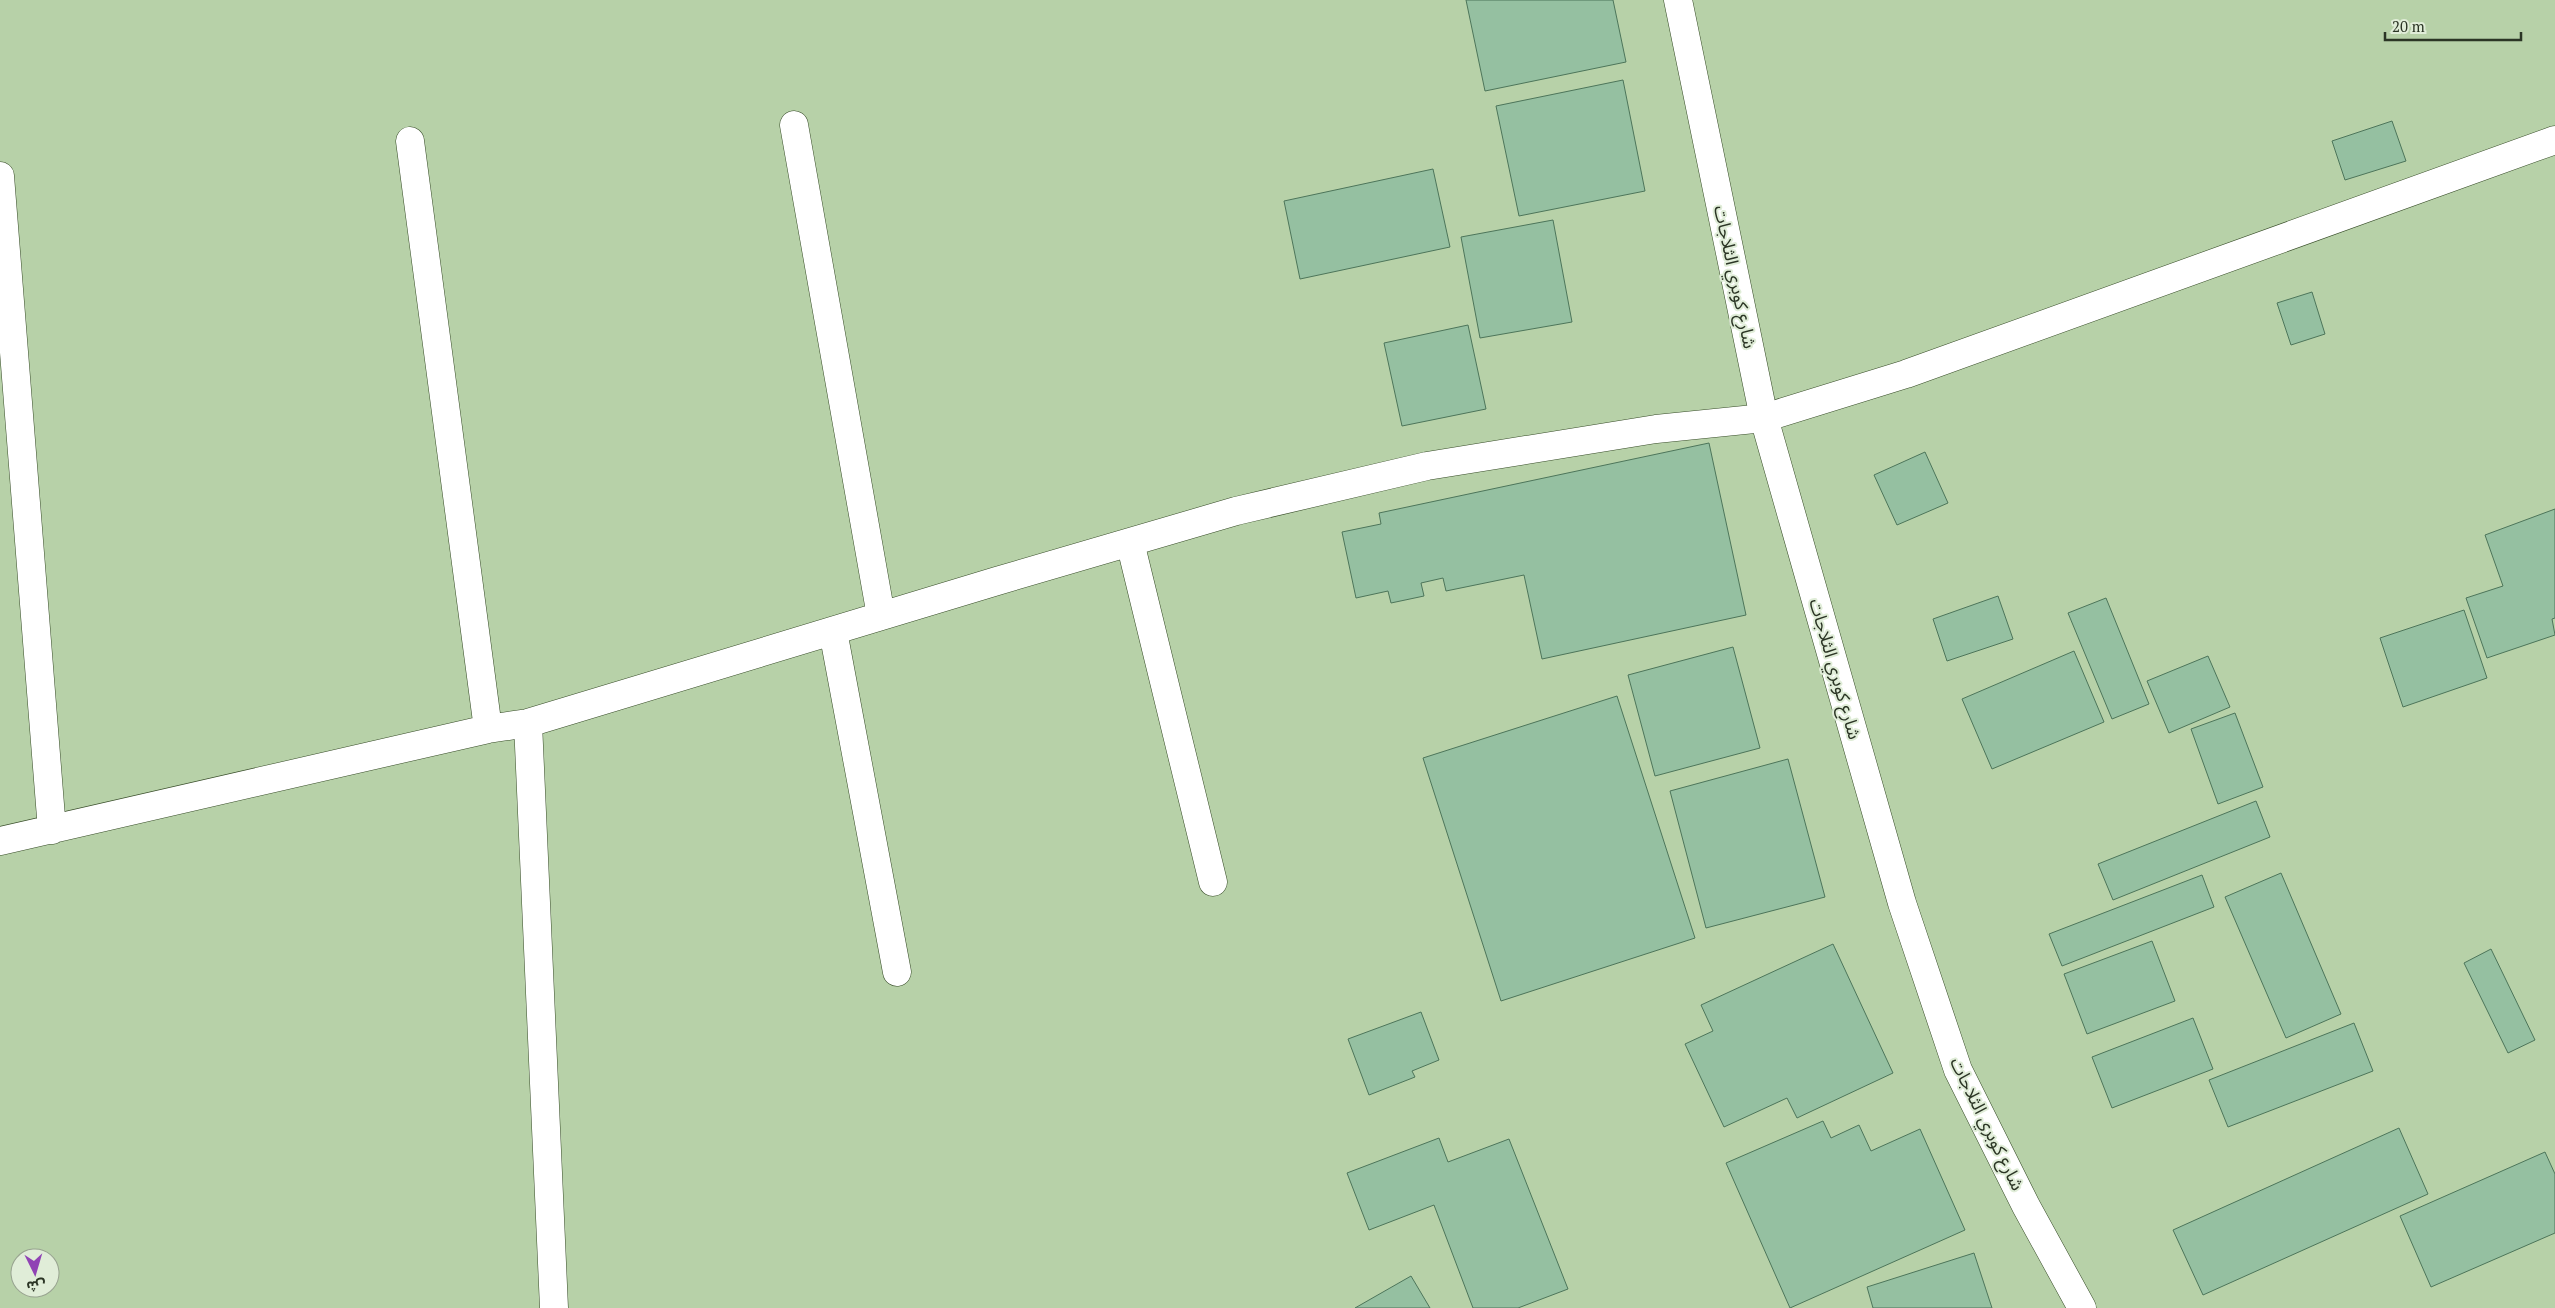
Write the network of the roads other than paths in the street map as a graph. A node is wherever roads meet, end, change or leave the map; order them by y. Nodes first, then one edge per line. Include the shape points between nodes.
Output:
1 (1678, 0) edge
2 (794, 125) dead end
3 (2555, 140) edge
4 (410, 141) dead end
5 (0, 176) edge
6 (1764, 418) junction
7 (1130, 542) junction
8 (882, 616) junction
9 (833, 632) junction
10 (528, 723) junction
11 (488, 729) junction
12 (52, 830) junction
13 (0, 841) edge
14 (1213, 882) dead end
15 (897, 972) dead end
16 (554, 1308) edge
17 (2082, 1308) edge

1 - 6 street, شارع كوبري الثلاجات
2 - 8 street
3 - 6 street via 1906,374
4 - 11 street
5 - 12 street
6 - 7 street via 1656,429 1426,466 1236,511
6 - 17 street, شارع كوبري الثلاجات via 1902,903 1958,1070 2026,1206
7 - 8 street
7 - 14 street
8 - 9 street
9 - 10 street
9 - 15 street
10 - 11 street
10 - 16 street
11 - 12 street
12 - 13 street

